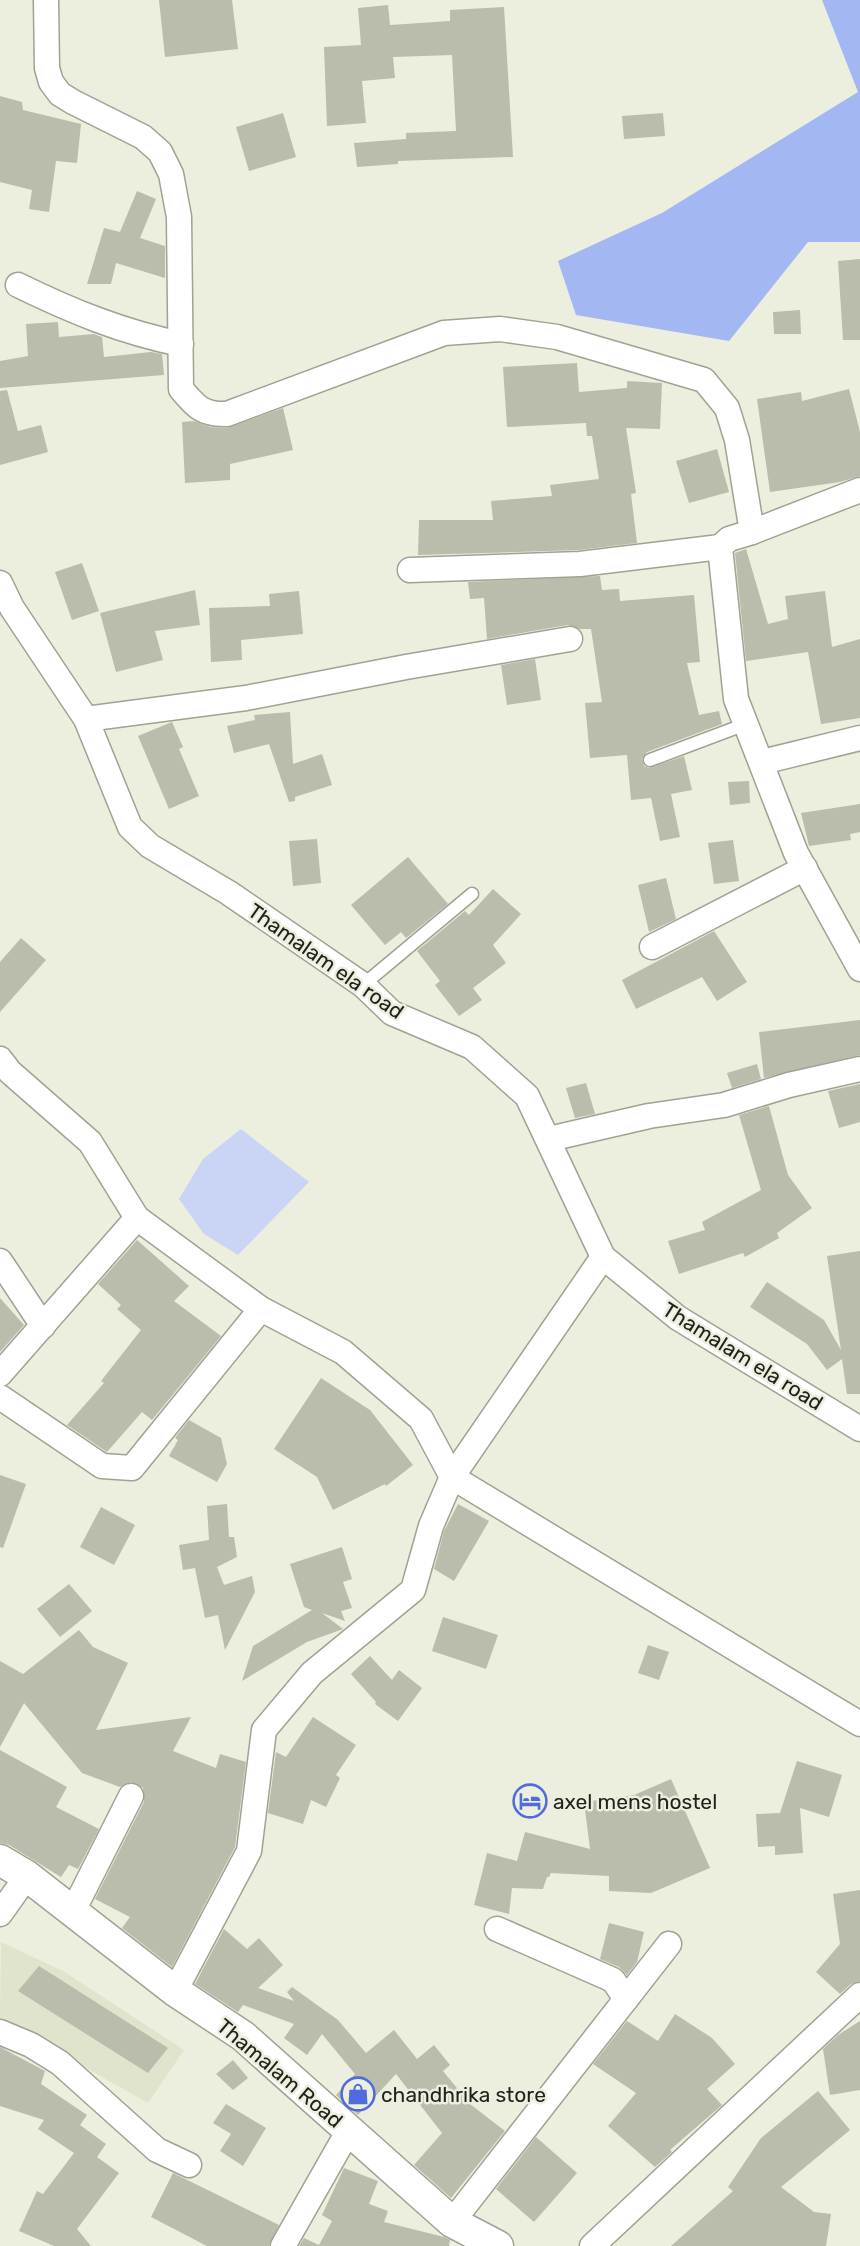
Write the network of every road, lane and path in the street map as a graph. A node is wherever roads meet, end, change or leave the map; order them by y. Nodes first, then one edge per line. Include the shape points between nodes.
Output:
1 (46, 0) edge
2 (18, 285) dead end
3 (181, 344) junction
4 (860, 490) edge
5 (752, 532) junction
6 (720, 547) junction
7 (410, 570) dead end
8 (0, 583) edge
9 (570, 639) dead end
10 (86, 719) junction
11 (746, 724) junction
12 (860, 738) edge
13 (650, 760) dead end
14 (762, 762) junction
15 (805, 868) junction
16 (472, 894) dead end
17 (652, 947) dead end
18 (860, 969) edge
19 (363, 985) junction
20 (3, 1069) edge
21 (860, 1069) edge
22 (549, 1139) junction
23 (137, 1218) junction
24 (603, 1257) junction
25 (0, 1261) edge
26 (261, 1309) junction
27 (43, 1326) junction
28 (0, 1374) edge
29 (0, 1397) edge
30 (860, 1429) edge
31 (452, 1477) junction
32 (860, 1724) edge
33 (131, 1797) dead end
34 (0, 1860) edge
35 (27, 1876) junction
36 (72, 1913) junction
37 (0, 1914) edge
38 (496, 1929) dead end
39 (669, 1944) dead end
40 (175, 1991) junction
41 (860, 1995) edge
42 (626, 1999) junction
43 (0, 2032) edge
44 (349, 2130) junction
45 (189, 2165) dead end
46 (452, 2222) junction
47 (283, 2246) edge
48 (498, 2246) edge
49 (592, 2246) edge

1 - 3 street via 47,68 51,82 73,102 144,136 160,152 171,174 179,217
2 - 3 street via 133,334
3 - 5 street via 182,389 194,404 212,415 228,414 444,333 500,329 557,337 704,380 727,408 737,440
4 - 5 street
5 - 6 street via 729,539
6 - 7 street via 580,564
6 - 11 street via 735,699
8 - 10 street, Thamalam ela road via 12,608
9 - 10 street via 246,698
10 - 19 street, Thamalam ela road via 130,827 150,846 229,893
11 - 13 lane
11 - 14 street
12 - 14 street
14 - 15 street
15 - 17 street
15 - 18 street
16 - 19 lane
19 - 22 street, Thamalam ela road via 392,1013 472,1047 527,1096
20 - 23 street via 90,1142
21 - 22 street via 724,1105 649,1116
22 - 24 street, Thamalam ela road
23 - 26 street
23 - 27 street
24 - 30 street, Thamalam ela road via 678,1318
24 - 31 street
25 - 27 street
26 - 29 street via 132,1468 102,1466
26 - 31 street via 343,1352 421,1419
27 - 28 street
31 - 32 street
31 - 40 street via 431,1526 413,1590 312,1673 264,1730 249,1851
33 - 36 street
34 - 35 street, Thamalam Road
35 - 36 street, Thamalam Road
35 - 37 street
36 - 40 street, Thamalam Road
38 - 42 street via 613,1980
39 - 42 street
40 - 44 street, Thamalam Road via 243,2036
41 - 49 street
42 - 46 street
43 - 45 street via 60,2063 157,2150
44 - 46 street, Thamalam Road
44 - 47 street
46 - 48 street, Thamalam Road

